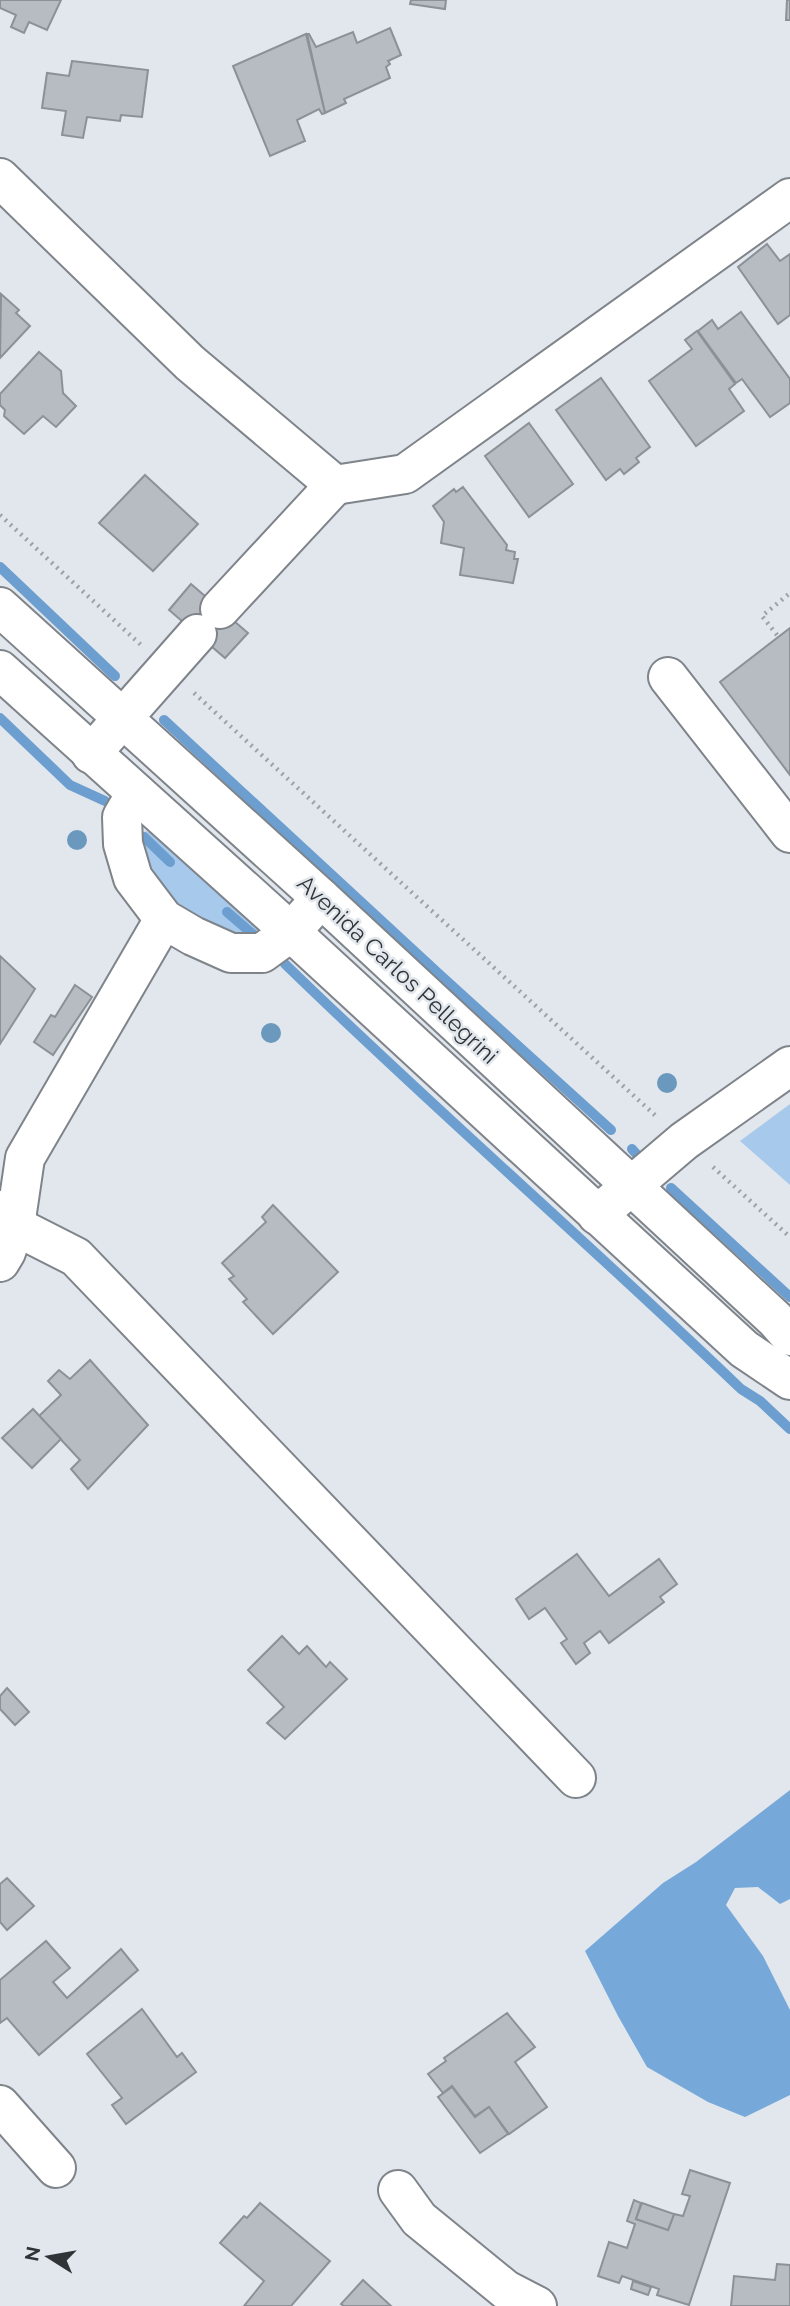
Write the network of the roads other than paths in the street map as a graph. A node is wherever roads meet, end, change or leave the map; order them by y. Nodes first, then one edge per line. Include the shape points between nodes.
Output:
1 (0, 178) edge
2 (790, 198) edge
3 (335, 485) junction
4 (0, 607) edge
5 (0, 670) edge
6 (668, 677) dead end
7 (122, 717) junction
8 (91, 754) junction
9 (136, 793) junction
10 (790, 833) edge
11 (321, 898) junction
12 (164, 919) junction
13 (290, 932) junction
14 (790, 1066) edge
15 (631, 1185) junction
16 (597, 1215) junction
17 (8, 1218) edge
18 (0, 1262) edge
19 (790, 1336) edge
20 (790, 1380) edge
21 (576, 1779) dead end
22 (0, 2105) edge
23 (56, 2168) dead end
24 (398, 2190) dead end
25 (537, 2306) edge

1 - 3 street via 190,363
2 - 3 street via 405,474
3 - 7 street
4 - 7 street, Avenida Carlos Pellegrini
5 - 8 street, Avenida Carlos Pellegrini
6 - 10 street
7 - 8 street
7 - 11 street, Avenida Carlos Pellegrini
8 - 9 street, Avenida Carlos Pellegrini
9 - 12 street via 122,817 123,844 133,878
9 - 13 street, Avenida Carlos Pellegrini
11 - 13 street
11 - 15 street, Avenida Carlos Pellegrini
12 - 13 street via 231,953 262,953
12 - 17 street via 25,1158
13 - 16 street, Avenida Carlos Pellegrini
14 - 15 street
15 - 16 street
15 - 19 street, Avenida Carlos Pellegrini
16 - 20 street, Avenida Carlos Pellegrini via 744,1349
17 - 18 street via 6,1252
17 - 21 street via 76,1257
22 - 23 street
24 - 25 street via 419,2219 506,2290

